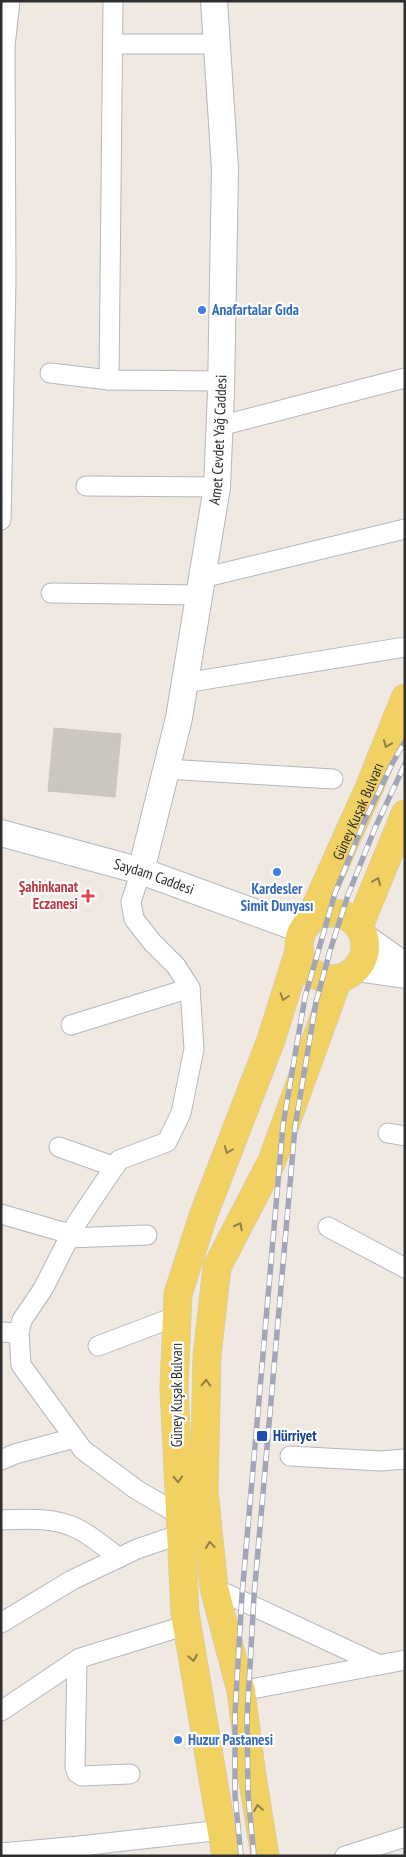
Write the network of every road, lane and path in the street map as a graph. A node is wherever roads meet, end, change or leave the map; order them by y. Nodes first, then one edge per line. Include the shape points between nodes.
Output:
1 (10, 1) edge
2 (113, 1) edge
3 (214, 1) edge
4 (113, 44) junction
5 (216, 44) junction
6 (50, 373) dead end
7 (405, 378) edge
8 (110, 380) junction
9 (221, 381) junction
10 (220, 426) junction
11 (86, 486) dead end
12 (217, 487) junction
13 (1, 520) edge
14 (405, 529) edge
15 (200, 587) junction
16 (51, 593) dead end
17 (405, 647) edge
18 (184, 684) junction
19 (405, 698) edge
20 (166, 769) junction
21 (333, 779) dead end
22 (405, 814) edge
23 (1, 833) edge
24 (141, 871) junction
25 (361, 931) junction
26 (304, 934) junction
27 (405, 966) edge
28 (347, 973) junction
29 (405, 975) edge
30 (190, 988) junction
31 (71, 1025) dead end
32 (59, 1146) dead end
33 (115, 1167) junction
34 (1, 1214) edge
35 (328, 1227) dead end
36 (147, 1235) dead end
37 (69, 1236) junction
38 (405, 1268) edge
39 (177, 1316) junction
40 (10, 1332) edge
41 (98, 1346) dead end
42 (74, 1438) junction
43 (290, 1456) dead end
44 (405, 1459) edge
45 (1, 1460) edge
46 (1, 1520) edge
47 (180, 1524) junction
48 (119, 1558) junction
49 (214, 1588) junction
50 (1, 1623) edge
51 (187, 1625) junction
52 (77, 1660) junction
53 (405, 1660) edge
54 (380, 1665) junction
55 (242, 1691) junction
56 (1, 1711) edge
57 (130, 1774) dead end
58 (405, 1837) edge
59 (224, 1843) edge
60 (80, 1851) edge
61 (1, 1853) edge
62 (266, 1856) edge
63 (345, 1856) edge

1 - 13 street via 5,46 6,282
2 - 4 street
3 - 5 main road, Amet Cevdet Yağ Caddesi
4 - 5 street
4 - 8 street
5 - 9 main road, Amet Cevdet Yağ Caddesi via 225,169
6 - 8 street
7 - 10 street
8 - 9 street
9 - 10 main road, Amet Cevdet Yağ Caddesi
10 - 12 main road, Amet Cevdet Yağ Caddesi
11 - 12 street
12 - 15 main road, Amet Cevdet Yağ Caddesi
14 - 15 street
15 - 16 street
15 - 18 main road, Amet Cevdet Yağ Caddesi
17 - 18 street
18 - 20 main road, Amet Cevdet Yağ Caddesi
19 -> 26 main road, Güney Kuşak Bulvarı
20 - 21 street
20 - 24 main road, Amet Cevdet Yağ Caddesi
25 -> 22 main road
23 - 24 main road, Saydam Caddesi
24 - 26 main road, Saydam Caddesi
24 - 30 street via 131,902 134,919 176,966
25 - 26 main road via 351,918 329,913 318,915
25 - 27 main road
25 - 28 main road via 365,948 362,959
26 - 28 main road via 302,961 308,970 327,979
26 -> 39 main road, Güney Kuşak Bulvarı via 271,1040 203,1216 178,1294
28 - 29 main road
49 -> 28 main road, Güney Kuşak Bulvarı via 204,1491 206,1356 217,1267 272,1161
30 - 31 street
30 - 33 street via 194,1048 180,1113 167,1142 119,1160
32 - 33 street
33 - 37 street
34 - 37 street
35 - 38 street
36 - 37 street
37 - 40 street via 42,1289
39 - 41 street
39 -> 47 main road, Güney Kuşak Bulvarı via 174,1388
40 - 42 street via 21,1365
42 - 45 street
42 - 47 street via 83,1450
43 - 44 street via 381,1461
46 - 48 street via 56,1522 78,1529
47 - 48 street
47 - 51 main road, Güney Kuşak Bulvarı
48 - 50 street via 72,1580
49 - 54 street
49 - 55 main road, Güney Kuşak Bulvarı
51 - 52 street
51 -> 59 main road, Güney Kuşak Bulvarı
52 - 56 street
52 - 57 street via 77,1773 82,1776
53 - 54 street
54 - 55 street
62 -> 55 main road, Güney Kuşak Bulvarı
58 - 63 street
59 - 60 street
60 - 61 street

